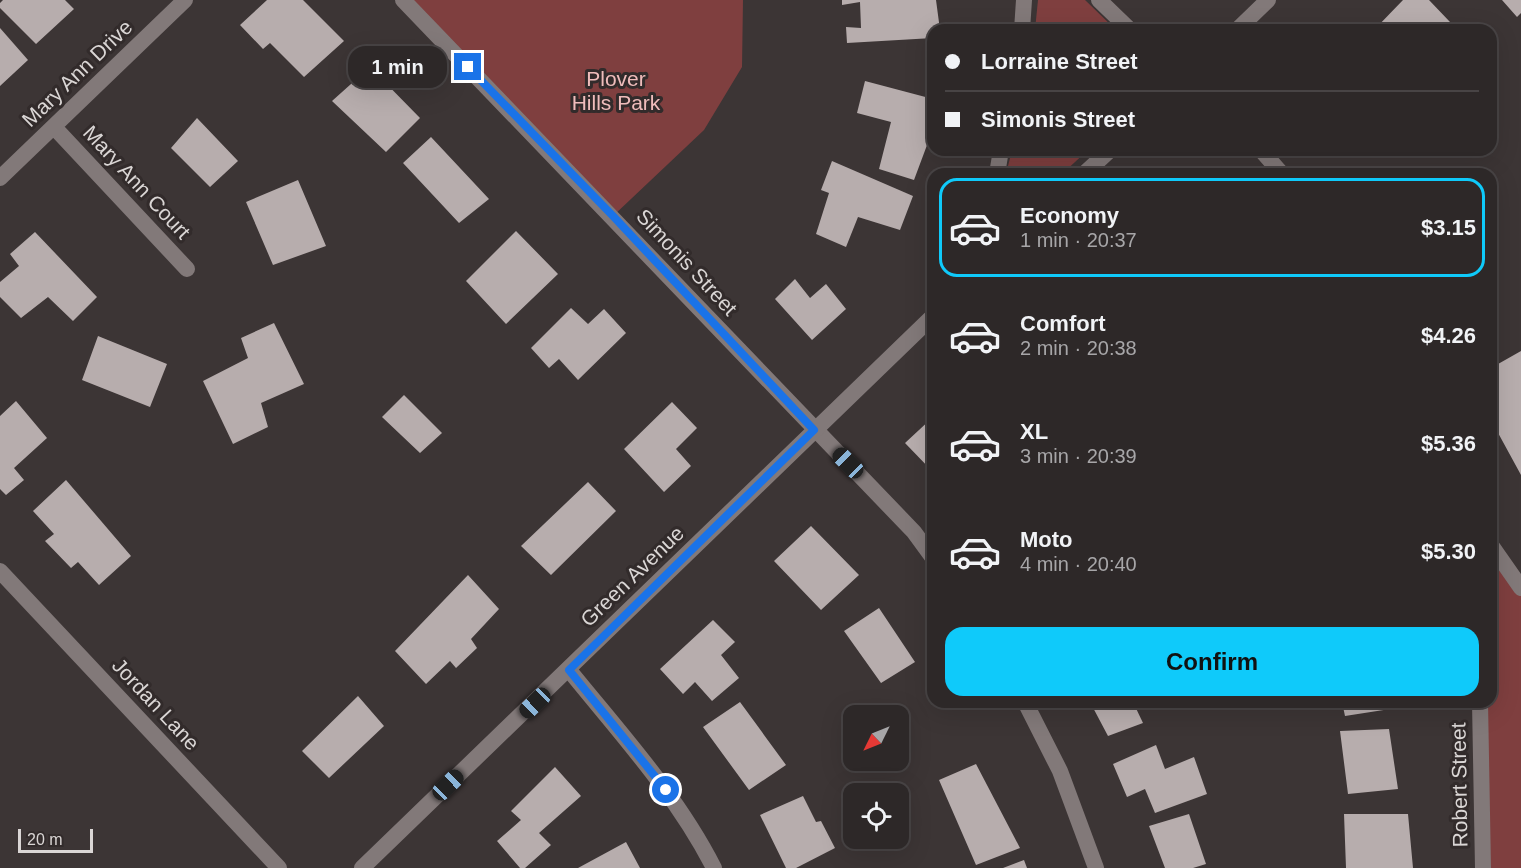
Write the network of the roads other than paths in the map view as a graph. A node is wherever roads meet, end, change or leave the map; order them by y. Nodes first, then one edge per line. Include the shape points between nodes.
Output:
1 (185, 0) edge
2 (404, 0) edge
3 (1024, 0) edge
4 (1099, 0) edge
5 (1268, 0) edge
6 (1022, 24) edge
7 (1124, 24) edge
8 (1243, 24) edge
9 (54, 127) junction
10 (1104, 156) edge
11 (1267, 156) edge
12 (1090, 168) edge
13 (1277, 168) edge
14 (0, 178) edge
15 (187, 269) dead end
16 (927, 322) edge
17 (814, 430) junction
18 (927, 550) edge
19 (1497, 554) edge
20 (0, 571) edge
21 (1521, 588) edge
22 (569, 670) junction
23 (1028, 708) edge
24 (1480, 708) edge
25 (279, 868) edge
26 (362, 868) edge
27 (714, 868) edge
28 (1096, 868) edge
29 (1483, 868) edge

1 - 9 street, Mary Ann Drive
2 - 17 street, Simonis Street
3 - 6 street
4 - 7 street
5 - 8 street
9 - 14 street, Mary Ann Drive
9 - 15 street, Mary Ann Court
10 - 12 street
11 - 13 street
16 - 17 street, Green Avenue
17 - 18 street, Simonis Street
17 - 22 street, Green Avenue
19 - 21 street
20 - 25 street, Jordan Lane
22 - 26 street, Green Avenue
22 - 27 street via 666,790
23 - 28 street via 1060,771
24 - 29 street, Robert Street

